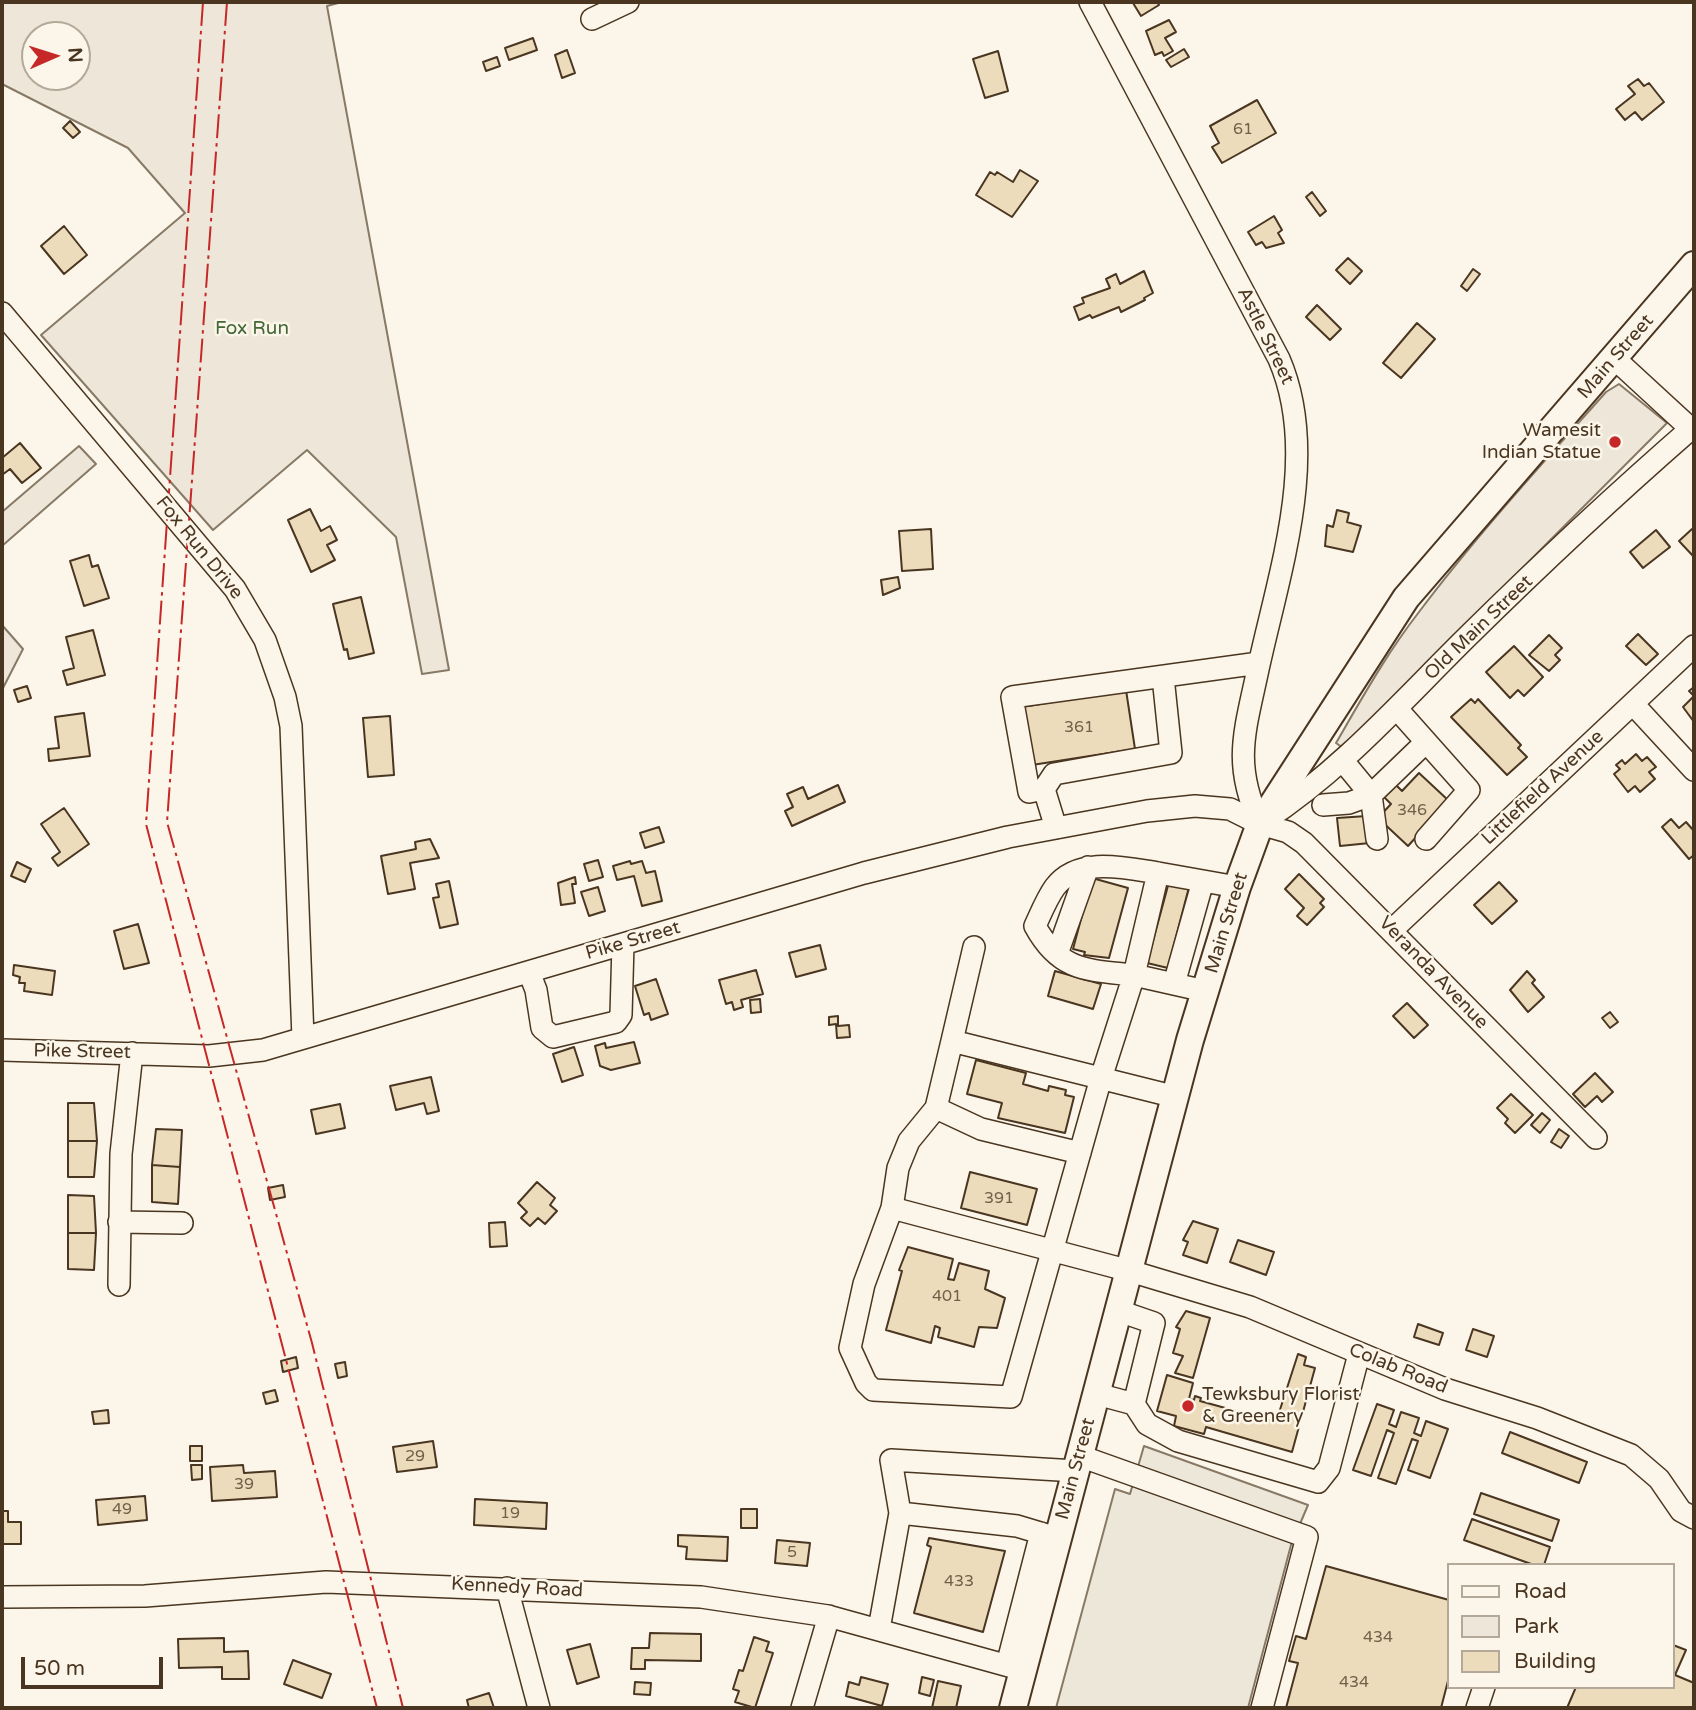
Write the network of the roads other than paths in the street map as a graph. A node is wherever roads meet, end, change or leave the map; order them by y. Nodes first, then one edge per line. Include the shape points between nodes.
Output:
1 (628, 2) edge
2 (1090, 2) edge
3 (592, 19) dead end
4 (1694, 265) edge
5 (2, 313) edge
6 (1615, 359) junction
7 (1692, 428) edge
8 (1694, 646) edge
9 (1259, 663) junction
10 (1163, 677) junction
11 (1633, 704) junction
12 (1397, 709) junction
13 (1426, 742) junction
14 (1343, 761) junction
15 (1694, 770) edge
16 (1044, 789) junction
17 (1371, 795) junction
18 (1323, 805) dead end
19 (1260, 824) junction
20 (1056, 828) junction
21 (1377, 839) dead end
22 (1426, 839) dead end
23 (1088, 867) junction
24 (1158, 873) junction
25 (1203, 881) junction
26 (1237, 887) junction
27 (1392, 930) junction
28 (623, 944) junction
29 (974, 947) dead end
30 (1057, 954) junction
31 (529, 972) junction
32 (1135, 975) junction
33 (1174, 984) junction
34 (1205, 991) junction
35 (303, 1038) junction
36 (952, 1041) junction
37 (2, 1050) edge
38 (132, 1054) junction
39 (1101, 1078) junction
40 (1176, 1097) junction
41 (936, 1108) junction
42 (1596, 1138) dead end
43 (1080, 1153) junction
44 (892, 1208) junction
45 (119, 1222) junction
46 (182, 1223) dead end
47 (1053, 1251) junction
48 (1130, 1271) junction
49 (119, 1285) dead end
50 (1119, 1311) junction
51 (1359, 1354) junction
52 (1097, 1394) junction
53 (1134, 1404) junction
54 (1078, 1463) junction
55 (900, 1513) junction
56 (1694, 1518) edge
57 (1049, 1536) junction
58 (507, 1588) junction
59 (2, 1597) edge
60 (829, 1616) junction
61 (879, 1629) junction
62 (1015, 1668) junction
63 (1483, 1689) edge
64 (539, 1708) edge
65 (802, 1708) edge
66 (1013, 1708) edge
67 (1262, 1708) edge
68 (1477, 1708) edge

1 - 3 street
2 - 9 street, Astle Street via 1291,389 1298,463
4 - 6 main road, Main Street
5 - 35 street, Fox Run Drive via 236,589 265,640 285,697 294,756
6 - 7 street
6 - 19 main road, Main Street via 1406,598
7 - 12 street, Old Main Street via 1469,635
8 - 11 street, Littlefield Avenue
9 - 10 street
9 - 19 street, Astle Street via 1241,749 1247,797
10 - 16 street via 1171,753 1054,774
10 - 16 street via 1012,697 1029,792
11 - 15 street
11 - 27 street, Littlefield Avenue
12 - 13 street
12 - 14 street, Old Main Street
13 - 17 street
13 - 22 street via 1469,790
14 - 17 street
14 - 19 street, Old Main Street
16 - 20 street
17 - 18 street
17 - 21 street
19 - 20 street, Pike Street via 1230,809 1195,806
19 - 26 main road, Main Street
19 - 27 street, Veranda Avenue via 1288,832 1304,843
20 - 28 street, Pike Street via 864,873
23 - 24 street
23 - 30 street
23 - 30 street via 1064,877 1054,888 1035,926 1045,945
24 - 25 street
24 - 32 street
25 - 26 street
25 - 33 street
26 - 34 main road, Main Street
27 - 42 street, Veranda Avenue
28 - 31 street, Pike Street
28 - 31 street via 621,1014 616,1022 593,1029 553,1037 546,1033
29 - 36 street
30 - 32 street via 1077,969
31 - 35 street, Pike Street
32 - 33 street
32 - 39 street
33 - 34 street
34 - 40 main road, Main Street
35 - 38 street, Pike Street via 263,1050 209,1056
36 - 39 street
36 - 41 street
37 - 38 street, Pike Street
38 - 45 street
39 - 40 street
39 - 43 street
40 - 48 main road, Main Street
41 - 43 street via 981,1129
41 - 44 street via 909,1141 898,1168
43 - 47 street
44 - 47 street, Colab Road
44 - 47 street via 864,1284 850,1348 873,1390 1012,1397
45 - 46 street
45 - 49 street
47 - 48 street, Colab Road
48 - 50 main road, Main Street
48 - 51 street, Colab Road via 1250,1307
50 - 52 main road, Main Street
50 - 53 street via 1154,1323
51 - 53 street via 1329,1468 1318,1482 1178,1441 1147,1424
51 - 56 street, Colab Road via 1445,1390 1537,1418 1631,1455 1659,1479 1681,1511
52 - 53 street
52 - 54 main road, Main Street
54 - 55 street via 891,1461
54 - 57 main road, Main Street
54 - 67 street via 1307,1537
55 - 57 street via 1017,1527
55 - 61 street
57 - 62 main road, Main Street
58 - 59 street, Kennedy Road via 326,1582 145,1596
58 - 60 street, Kennedy Road via 701,1597
58 - 64 street
60 - 61 street, Kennedy Road
60 - 65 street
61 - 62 street, Kennedy Road
62 - 66 main road, Main Street
63 - 68 street

